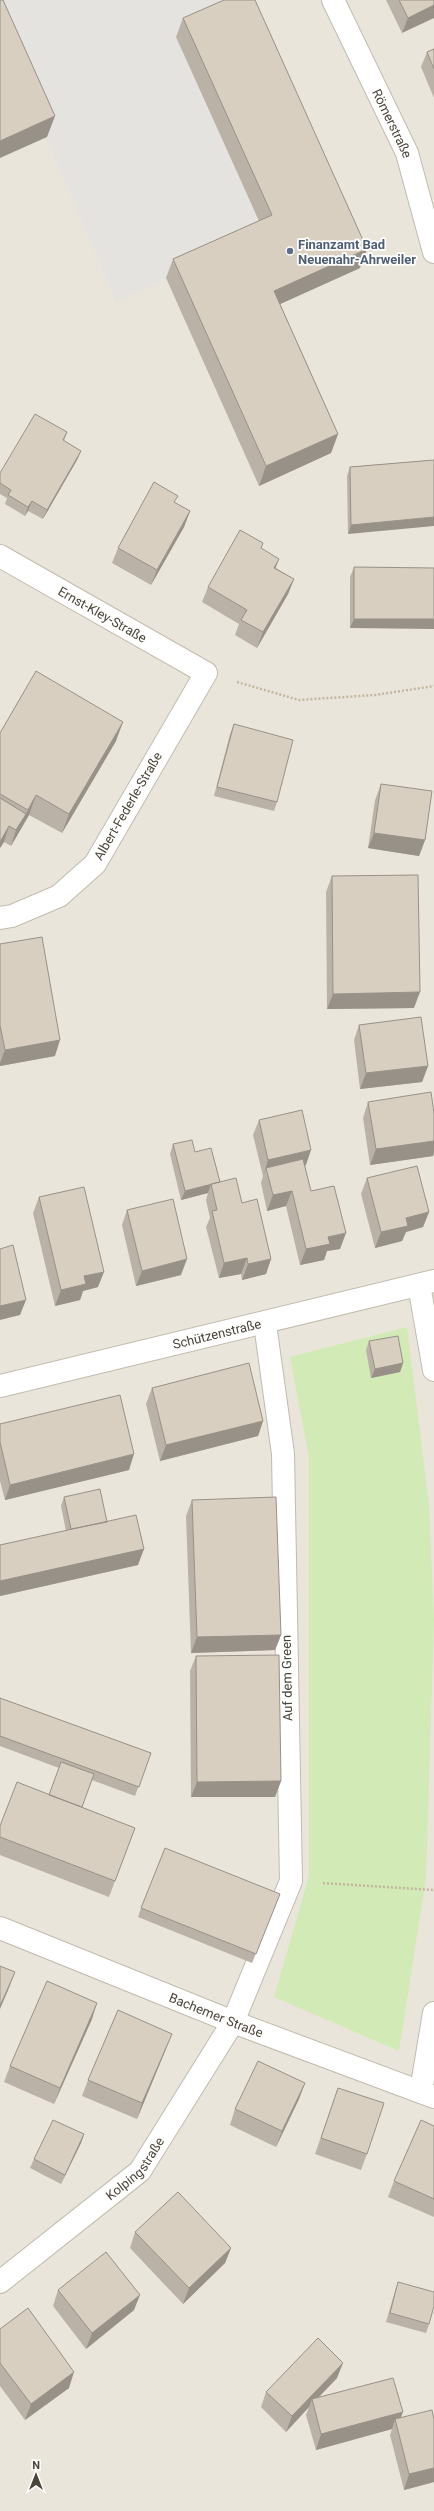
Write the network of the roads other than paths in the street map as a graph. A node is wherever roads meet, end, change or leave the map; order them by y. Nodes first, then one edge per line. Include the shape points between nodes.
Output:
1 (334, 0) edge
2 (434, 252) edge
3 (0, 556) edge
4 (206, 673) joint
5 (0, 918) edge
6 (426, 1284) edge
7 (265, 1324) junction
8 (434, 1370) edge
9 (0, 1386) edge
10 (0, 1928) edge
11 (434, 2013) edge
12 (233, 2022) junction
13 (427, 2094) edge
14 (0, 2282) edge

1 - 2 street, Römerstraße via 407,153
3 - 4 street, Ernst-Kley-Straße
4 - 5 street, Albert-Federle-Straße via 95,864 58,896 12,916
6 - 7 street, Schützenstraße
6 - 8 street
7 - 9 street, Schützenstraße
7 - 12 street, Auf dem Green via 283,1454 291,1881
10 - 12 street, Bachemer Straße
11 - 13 street
12 - 13 street, Bachemer Straße
12 - 14 street, Kolpingstraße via 140,2171

